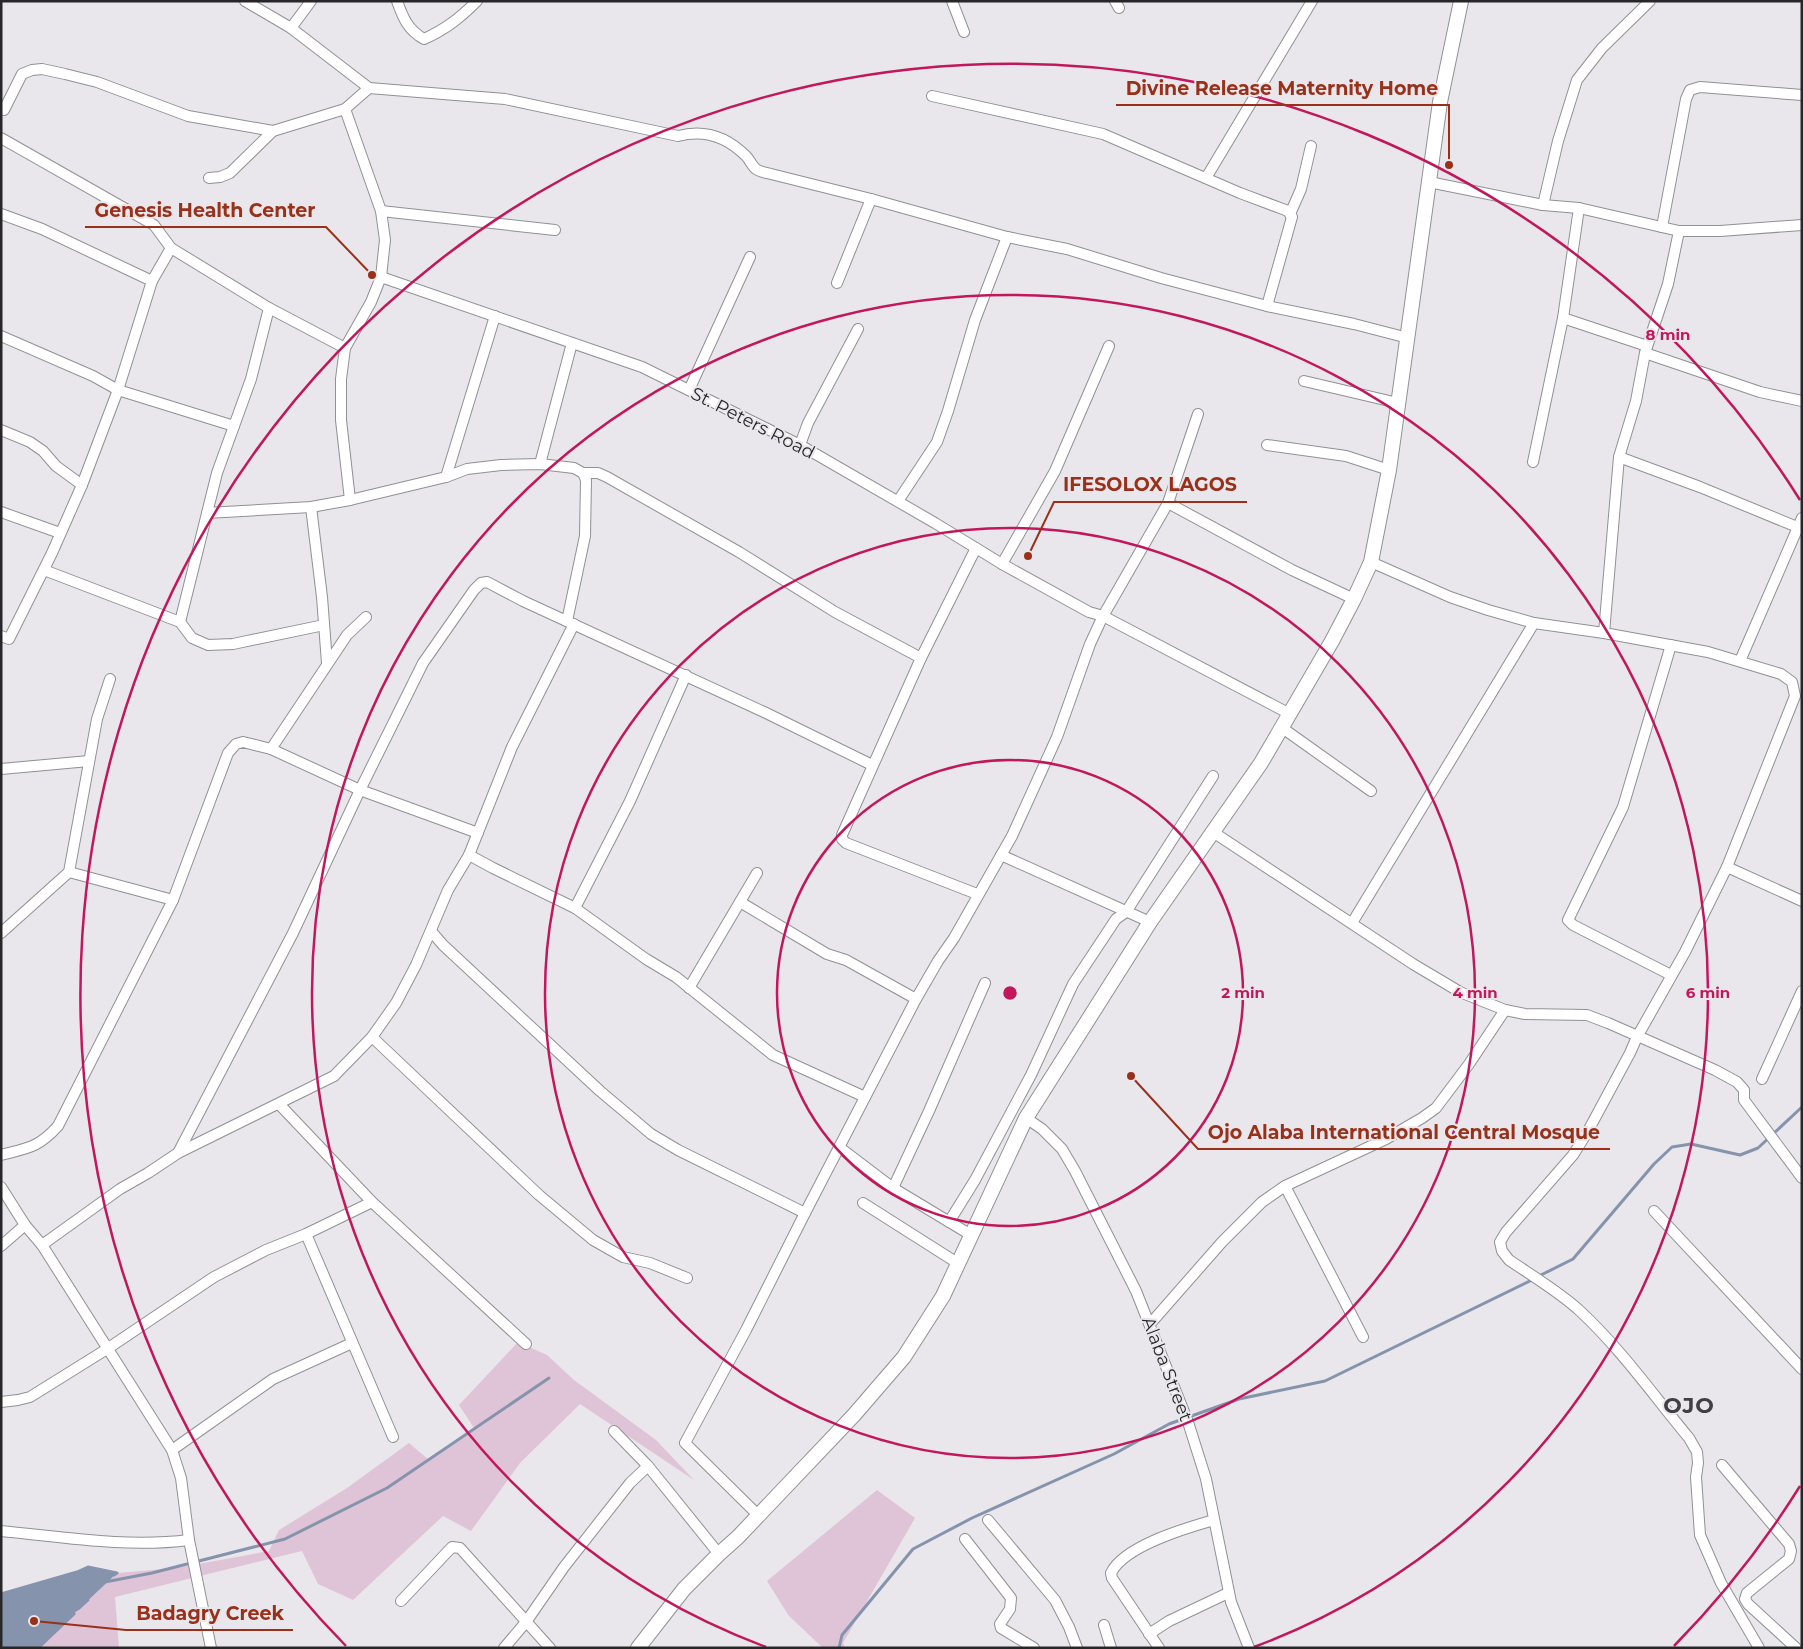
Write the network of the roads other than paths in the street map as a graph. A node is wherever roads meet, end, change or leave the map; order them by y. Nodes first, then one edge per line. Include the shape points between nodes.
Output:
1 (245, 1) edge
2 (310, 1) edge
3 (397, 1) edge
4 (477, 1) edge
5 (952, 1) edge
6 (1312, 1) edge
7 (1461, 1) edge
8 (1650, 1) edge
9 (291, 28) junction
10 (964, 32) dead end
11 (369, 88) junction
12 (1802, 95) edge
13 (932, 96) dead end
14 (345, 109) junction
15 (4, 110) dead end
16 (273, 131) junction
17 (1, 138) edge
18 (1311, 146) dead end
19 (209, 178) dead end
20 (1206, 178) junction
21 (1429, 182) junction
22 (871, 199) junction
23 (1543, 205) junction
24 (1579, 208) junction
25 (381, 211) junction
26 (1, 214) edge
27 (1290, 214) junction
28 (1802, 225) edge
29 (1662, 228) junction
30 (555, 230) dead end
31 (1679, 231) junction
32 (1007, 237) junction
33 (171, 248) junction
34 (750, 257) dead end
35 (381, 277) junction
36 (152, 281) junction
37 (837, 283) dead end
38 (1267, 306) junction
39 (270, 308) junction
40 (495, 316) junction
41 (1563, 318) junction
42 (858, 329) dead end
43 (1, 336) edge
44 (1408, 338) junction
45 (572, 344) junction
46 (1109, 346) dead end
47 (345, 348) junction
48 (1646, 349) junction
49 (1304, 381) dead end
50 (118, 390) junction
51 (688, 390) junction
52 (1802, 401) edge
53 (1398, 403) junction
54 (1198, 414) dead end
55 (234, 426) junction
56 (1, 430) edge
57 (800, 445) junction
58 (1267, 445) dead end
59 (1619, 457) junction
60 (1533, 462) dead end
61 (540, 464) junction
62 (1389, 470) junction
63 (583, 472) junction
64 (446, 477) junction
65 (82, 484) junction
66 (350, 500) junction
67 (898, 502) junction
68 (1168, 504) junction
69 (311, 506) junction
70 (1, 512) edge
71 (207, 513) junction
72 (1802, 518) edge
73 (1800, 528) edge
74 (60, 533) junction
75 (976, 548) junction
76 (1371, 562) junction
77 (1002, 564) junction
78 (44, 570) junction
79 (1354, 600) junction
80 (1103, 616) junction
81 (366, 617) dead end
82 (180, 622) junction
83 (570, 622) junction
84 (1534, 623) junction
85 (324, 626) junction
86 (1604, 633) junction
87 (1, 636) edge
88 (1671, 646) junction
89 (921, 658) junction
90 (1740, 661) junction
91 (327, 663) junction
92 (686, 675) junction
93 (110, 679) dead end
94 (1290, 714) junction
95 (1282, 727) junction
96 (271, 749) junction
97 (89, 761) junction
98 (872, 765) junction
99 (1, 769) edge
100 (1213, 776) dead end
101 (360, 790) junction
102 (1371, 791) dead end
103 (1213, 832) junction
104 (478, 833) junction
105 (468, 854) junction
106 (1000, 855) junction
107 (1727, 867) junction
108 (69, 872) junction
109 (757, 873) dead end
110 (977, 894) junction
111 (1801, 899) edge
112 (173, 900) junction
113 (740, 902) junction
114 (575, 908) junction
115 (1126, 912) junction
116 (1150, 922) junction
117 (1352, 923) junction
118 (430, 931) junction
119 (1, 933) edge
120 (1671, 975) junction
121 (985, 983) dead end
122 (689, 988) junction
123 (1802, 991) edge
124 (916, 999) junction
125 (1504, 1010) junction
126 (372, 1037) junction
127 (1637, 1037) junction
128 (1762, 1079) dead end
129 (865, 1097) junction
130 (279, 1104) junction
131 (1026, 1118) junction
132 (839, 1147) junction
133 (178, 1154) junction
134 (1, 1155) edge
135 (1802, 1178) edge
136 (1285, 1186) junction
137 (1, 1187) edge
138 (893, 1188) junction
139 (372, 1202) junction
140 (862, 1203) dead end
141 (1654, 1211) dead end
142 (805, 1213) junction
143 (949, 1222) junction
144 (25, 1226) junction
145 (306, 1234) junction
146 (971, 1236) junction
147 (42, 1245) junction
148 (1, 1246) edge
149 (959, 1264) junction
150 (687, 1278) dead end
151 (1150, 1324) junction
152 (1363, 1337) dead end
153 (352, 1343) junction
154 (526, 1344) dead end
155 (107, 1349) junction
156 (1802, 1369) edge
157 (1, 1402) edge
158 (614, 1431) dead end
159 (393, 1437) dead end
160 (172, 1450) junction
161 (1722, 1465) dead end
162 (648, 1466) junction
163 (758, 1515) junction
164 (988, 1520) dead end
165 (1214, 1520) junction
166 (1, 1531) edge
167 (965, 1538) dead end
168 (190, 1545) junction
169 (721, 1551) junction
170 (1228, 1593) junction
171 (401, 1601) dead end
172 (526, 1622) junction
173 (1104, 1625) dead end
174 (1149, 1634) junction
175 (211, 1648) edge
176 (504, 1648) edge
177 (550, 1648) edge
178 (638, 1648) edge
179 (1034, 1648) edge
180 (1077, 1648) edge
181 (1111, 1648) edge
182 (1159, 1648) edge
183 (1249, 1648) edge
184 (1759, 1648) edge
185 (1796, 1648) edge

1 - 9 street
2 - 9 street
3 - 4 street via 406,24 424,39 458,20
5 - 10 street
6 - 20 street
7 - 21 main road via 1440,102
8 - 23 street via 1602,48 1577,80
9 - 11 street
11 - 14 street
11 - 22 street via 505,98 678,136 703,133 735,146 756,169
12 - 29 street via 1700,87 1690,90
13 - 20 street via 1103,134
14 - 16 street
14 - 25 street
15 - 16 street via 22,74 42,70 96,82 188,116
16 - 19 street via 230,173
17 - 33 street via 154,225
18 - 27 street
20 - 27 street
21 - 23 street
21 - 44 main road
22 - 32 street
22 - 37 street
23 - 24 street
24 - 29 street
24 - 41 street
25 - 30 street
25 - 35 street via 385,240
26 - 36 street via 50,232
27 - 38 street via 1292,218
28 - 31 street
29 - 31 street
31 - 48 street via 1668,284
32 - 38 street via 1067,249
32 - 67 street via 975,320 937,442
33 - 36 street
33 - 39 street
34 - 51 street
35 - 40 street, St. Peters Road
35 - 47 street
36 - 50 street
38 - 44 street
39 - 47 street
39 - 55 street via 251,379
40 - 45 street, St. Peters Road
40 - 64 street
41 - 48 street
41 - 60 street
42 - 57 street via 808,423
43 - 50 street
44 - 53 main road
45 - 51 street, St. Peters Road via 642,367
45 - 61 street
46 - 77 street via 1054,471
47 - 66 street via 341,420
48 - 52 street via 1760,392
48 - 59 street via 1636,401
49 - 53 street
50 - 55 street
50 - 65 street
51 - 57 street, St. Peters Road
53 - 62 main road
54 - 68 street
55 - 71 street
56 - 65 street via 30,442
57 - 67 street, St. Peters Road
58 - 62 street via 1346,456
59 - 73 street
59 - 86 street
61 - 63 street
61 - 64 street via 467,469
62 - 76 main road
63 - 83 street via 586,480 585,536
63 - 89 street via 607,477 835,612
64 - 66 street
65 - 74 street
66 - 69 street
67 - 75 street, St. Peters Road
68 - 79 street
68 - 80 street
69 - 71 street
69 - 85 street
70 - 74 street
71 - 82 street
72 - 73 street
73 - 90 street
74 - 78 street
75 - 77 street, St. Peters Road
75 - 89 street
76 - 79 main road
76 - 84 street via 1450,597
77 - 80 street, St. Peters Road via 1089,612
78 - 82 street
78 - 87 street via 9,639
79 - 94 main road
80 - 94 street, St. Peters Road
80 - 106 street via 1058,737
81 - 91 street via 347,635
82 - 85 street via 192,638 208,645 232,644
83 - 92 street
83 - 101 street via 487,582 481,583 423,664
83 - 104 street via 512,747
84 - 86 street
84 - 117 street
85 - 91 street
86 - 88 street
88 - 90 street
88 - 120 street via 1623,807 1568,920
89 - 98 street
90 - 107 street via 1781,674 1792,682 1795,696
91 - 96 street
92 - 98 street
92 - 114 street via 630,801
93 - 97 street via 97,719
94 - 95 main road
95 - 102 street
95 - 103 main road
96 - 101 street
96 - 112 street via 243,742 236,744 228,753
97 - 99 street
97 - 108 street
98 - 110 street via 842,839
100 - 115 street
101 - 104 street
101 - 133 street via 293,933
103 - 116 main road
103 - 117 street
104 - 105 street
105 - 114 street
105 - 118 street
106 - 110 street
106 - 115 street
107 - 111 street
107 - 120 street
108 - 112 street
108 - 119 street
109 - 113 street
110 - 124 street
112 - 134 street via 58,1126 46,1140 33,1147
113 - 122 street
113 - 124 street via 827,954 846,960
114 - 122 street
115 - 116 street
115 - 143 street via 1116,919 1073,984 1031,1075
116 - 131 main road
117 - 125 street via 1460,992
118 - 126 street via 396,1003
118 - 142 street via 600,1091 651,1134
120 - 127 street
121 - 138 street
122 - 129 street via 773,1055
123 - 128 street
124 - 129 street
125 - 127 street via 1524,1014 1587,1015
125 - 136 street via 1436,1108 1386,1139
126 - 130 street via 334,1076
126 - 150 street via 539,1195 593,1240 623,1257 650,1262
127 - 135 street via 1737,1082 1744,1090 1744,1100
127 - 184 street via 1573,1154 1500,1242 1509,1260 1588,1319 1689,1438 1697,1452 1700,1535 1721,1583
129 - 132 street
130 - 133 street
130 - 139 street
131 - 146 main road
131 - 151 street, Alaba Street via 1062,1149
132 - 138 street
132 - 142 street
133 - 147 street via 120,1189
136 - 151 street via 1244,1220
136 - 152 street
137 - 144 street
138 - 143 street
139 - 145 street
139 - 154 street
140 - 149 street
141 - 156 street
142 - 163 street via 685,1443
143 - 146 street
144 - 147 street
144 - 148 street
145 - 153 street
145 - 155 street via 214,1277
146 - 149 main road
147 - 155 street
149 - 163 main road via 944,1296 904,1357 854,1415
151 - 165 street, Alaba Street via 1186,1417 1206,1479
153 - 159 street
153 - 160 street via 273,1379
155 - 157 street via 30,1397
155 - 160 street
158 - 162 street
160 - 168 street via 182,1478
161 - 185 street via 1792,1551 1788,1559 1746,1593 1745,1599
162 - 169 street
162 - 172 street via 630,1482
163 - 169 main road
164 - 180 street via 1055,1600
165 - 170 street, Alaba Street
165 - 174 street via 1158,1538 1113,1568 1112,1578
166 - 168 street
167 - 179 street via 1011,1598 1010,1609 1000,1624 1001,1628
168 - 175 street
169 - 178 main road via 684,1589
170 - 174 street
170 - 183 street, Alaba Street
171 - 172 street via 456,1546
172 - 176 street
172 - 177 street
173 - 181 street
174 - 182 street

